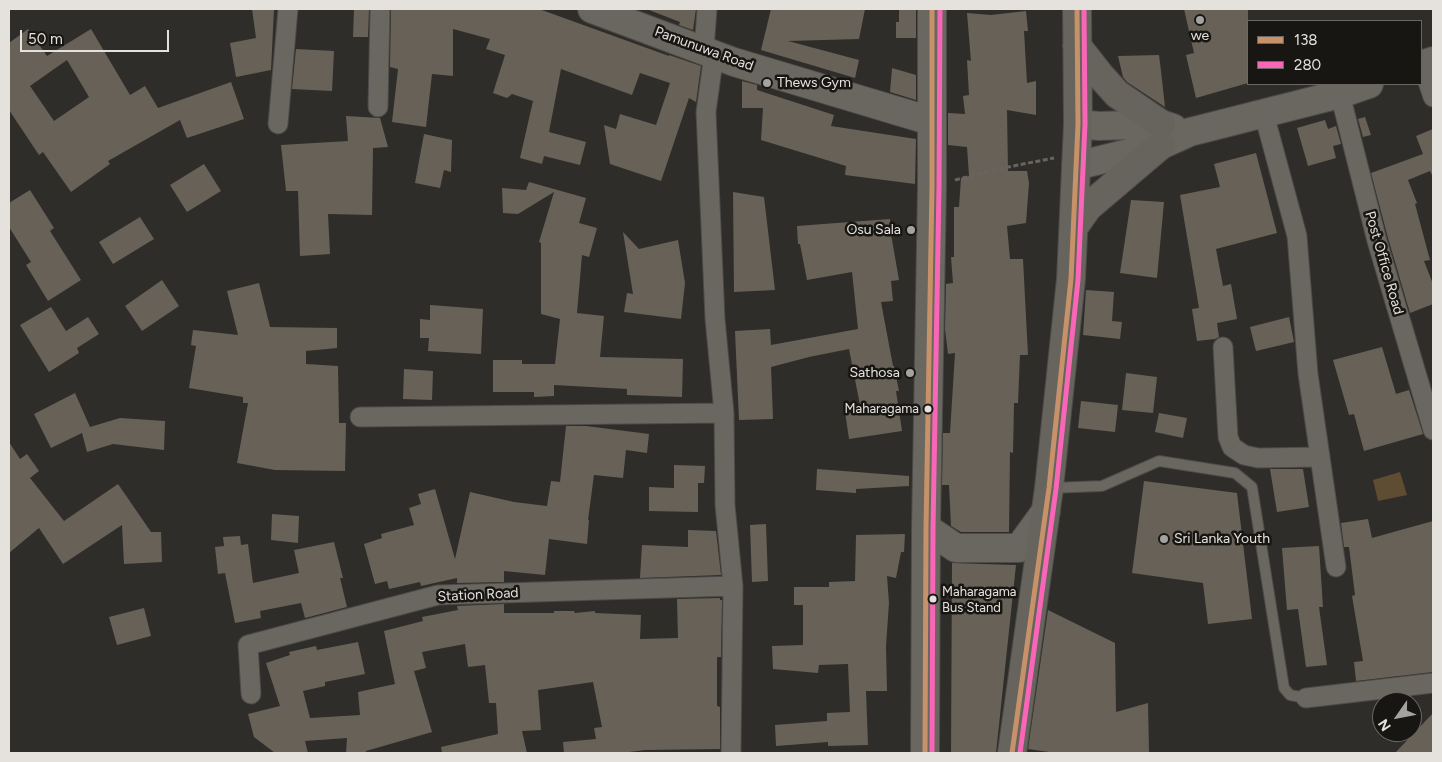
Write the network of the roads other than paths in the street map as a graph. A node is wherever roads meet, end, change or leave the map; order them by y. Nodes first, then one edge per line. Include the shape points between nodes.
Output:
1 (288, 9) edge
2 (380, 9) edge
3 (592, 9) edge
4 (706, 9) edge
5 (932, 9) edge
6 (1077, 9) edge
7 (1077, 46) junction
8 (709, 52) junction
9 (1425, 63) edge
10 (1367, 85) edge
11 (1340, 94) junction
12 (1433, 97) edge
13 (378, 107) dead end
14 (1264, 114) junction
15 (931, 121) junction
16 (278, 124) dead end
17 (1078, 124) junction
18 (1161, 135) junction
19 (1076, 160) junction
20 (1074, 227) junction
21 (1223, 347) dead end
22 (724, 413) junction
23 (360, 417) dead end
24 (1433, 430) edge
25 (1320, 457) junction
26 (1047, 499) junction
27 (926, 528) junction
28 (1336, 567) dead end
29 (733, 586) junction
30 (1433, 683) edge
31 (251, 694) dead end
32 (1306, 698) joint
33 (731, 753) edge
34 (925, 753) edge
35 (1012, 753) edge

1 - 16 street
2 - 13 street
3 - 8 main road, Pamunuwa Road
4 - 8 street
5 - 15 main road
6 - 7 highway
7 - 17 highway
7 - 18 highway via 1117,94
8 - 15 main road, Pamunuwa Road
8 - 22 street via 706,112 715,319
9 - 12 street
10 - 11 main road
11 - 14 main road
11 - 24 street, Post Office Road via 1376,241
14 - 18 main road via 1190,132
14 - 25 street via 1296,236 1308,374
15 - 27 main road
17 - 18 main road
17 - 19 highway
18 - 19 main road
18 - 20 highway via 1088,207
19 - 20 highway
20 - 26 highway
21 - 25 street via 1228,437 1232,447 1244,455 1258,458
22 - 23 street
22 - 29 street via 726,505
25 - 28 street
26 - 27 main road via 1019,548 956,548
26 - 32 lane via 1102,486 1159,462 1235,473 1252,487 1284,688 1290,695
26 - 35 highway
27 - 34 main road
29 - 31 street, Station Road via 438,595 248,645
29 - 33 street
30 - 32 street

